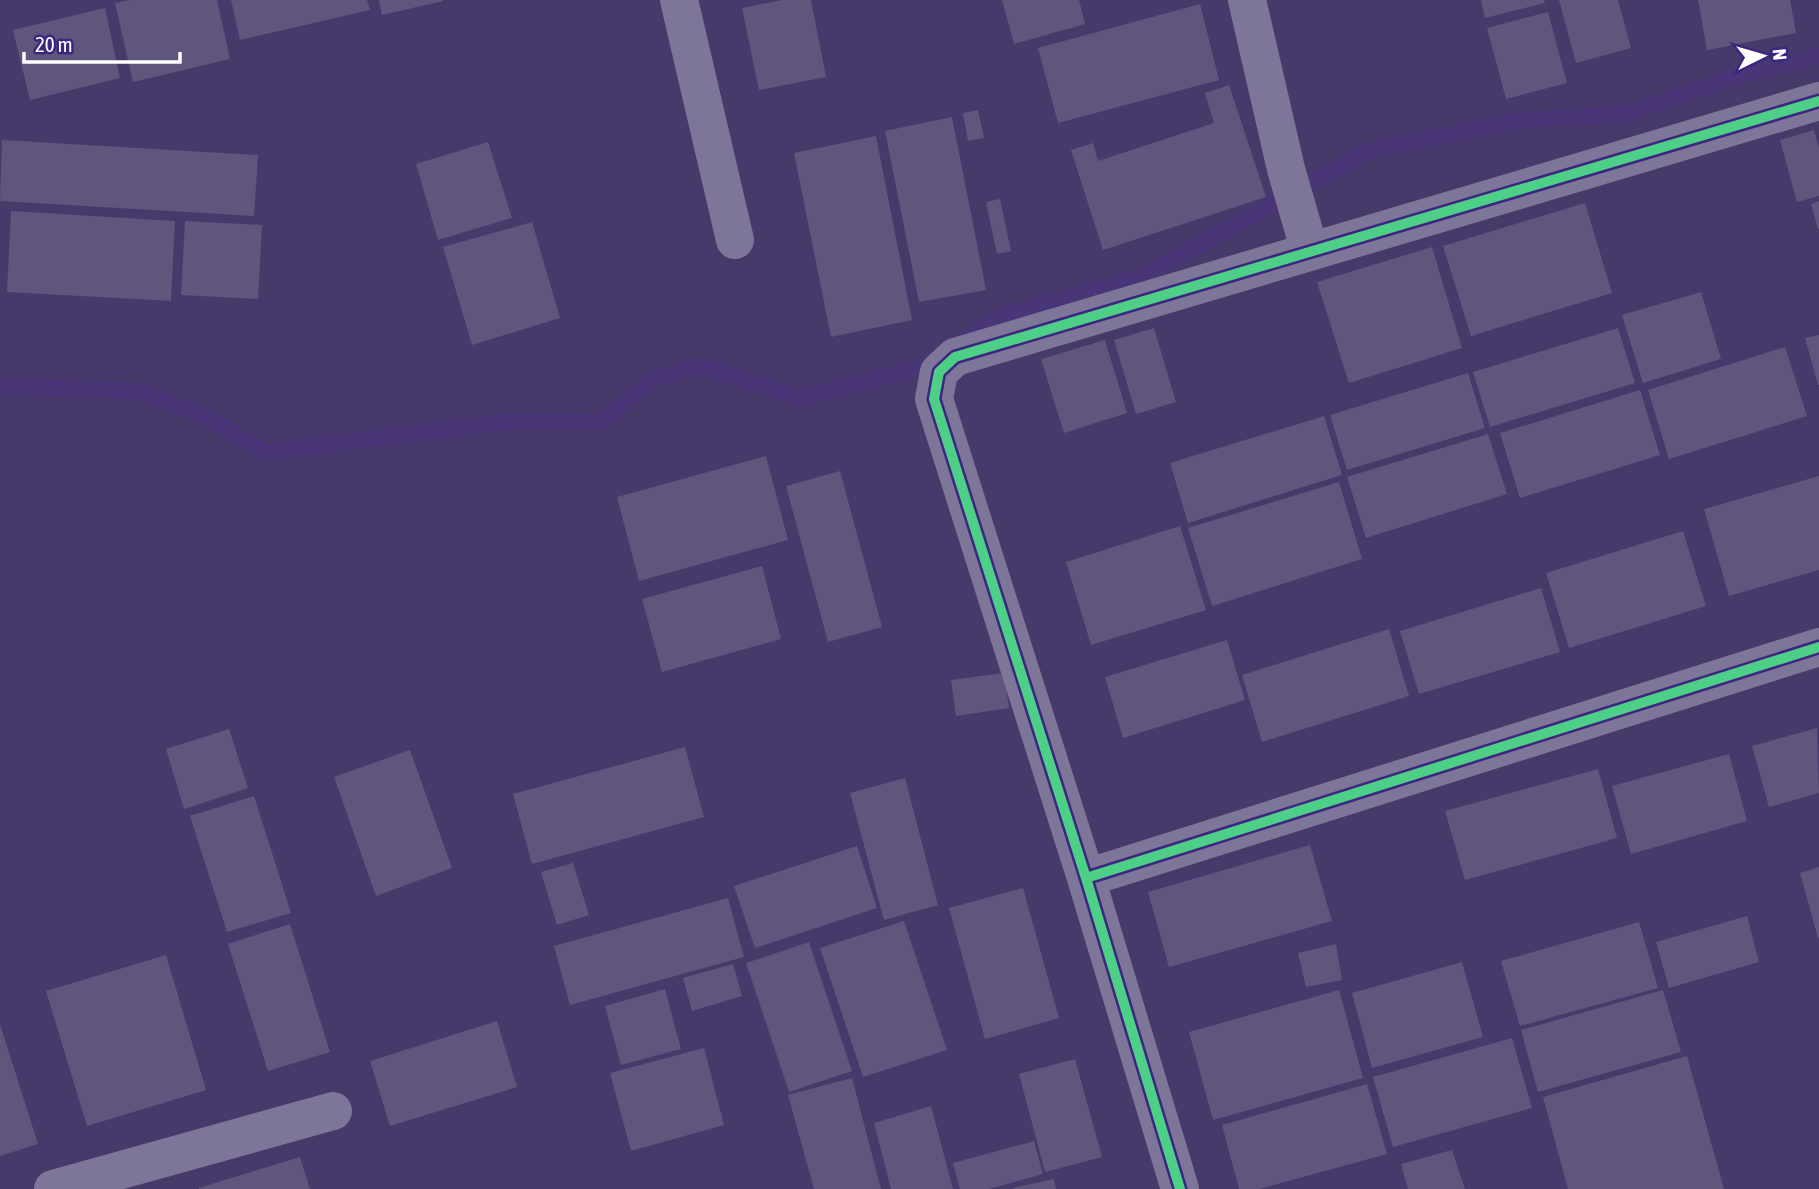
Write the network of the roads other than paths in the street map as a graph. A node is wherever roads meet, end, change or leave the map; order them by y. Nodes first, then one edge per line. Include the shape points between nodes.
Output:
1 (679, 0) edge
2 (1247, 0) edge
3 (1819, 101) edge
4 (735, 240) dead end
5 (1306, 241) junction
6 (1819, 647) edge
7 (1086, 878) junction
8 (333, 1111) dead end
9 (53, 1189) edge
10 (1180, 1189) edge

1 - 4 street
2 - 5 street
3 - 5 street
5 - 7 street via 955,357 939,372 934,399
6 - 7 street
7 - 10 street
8 - 9 street

